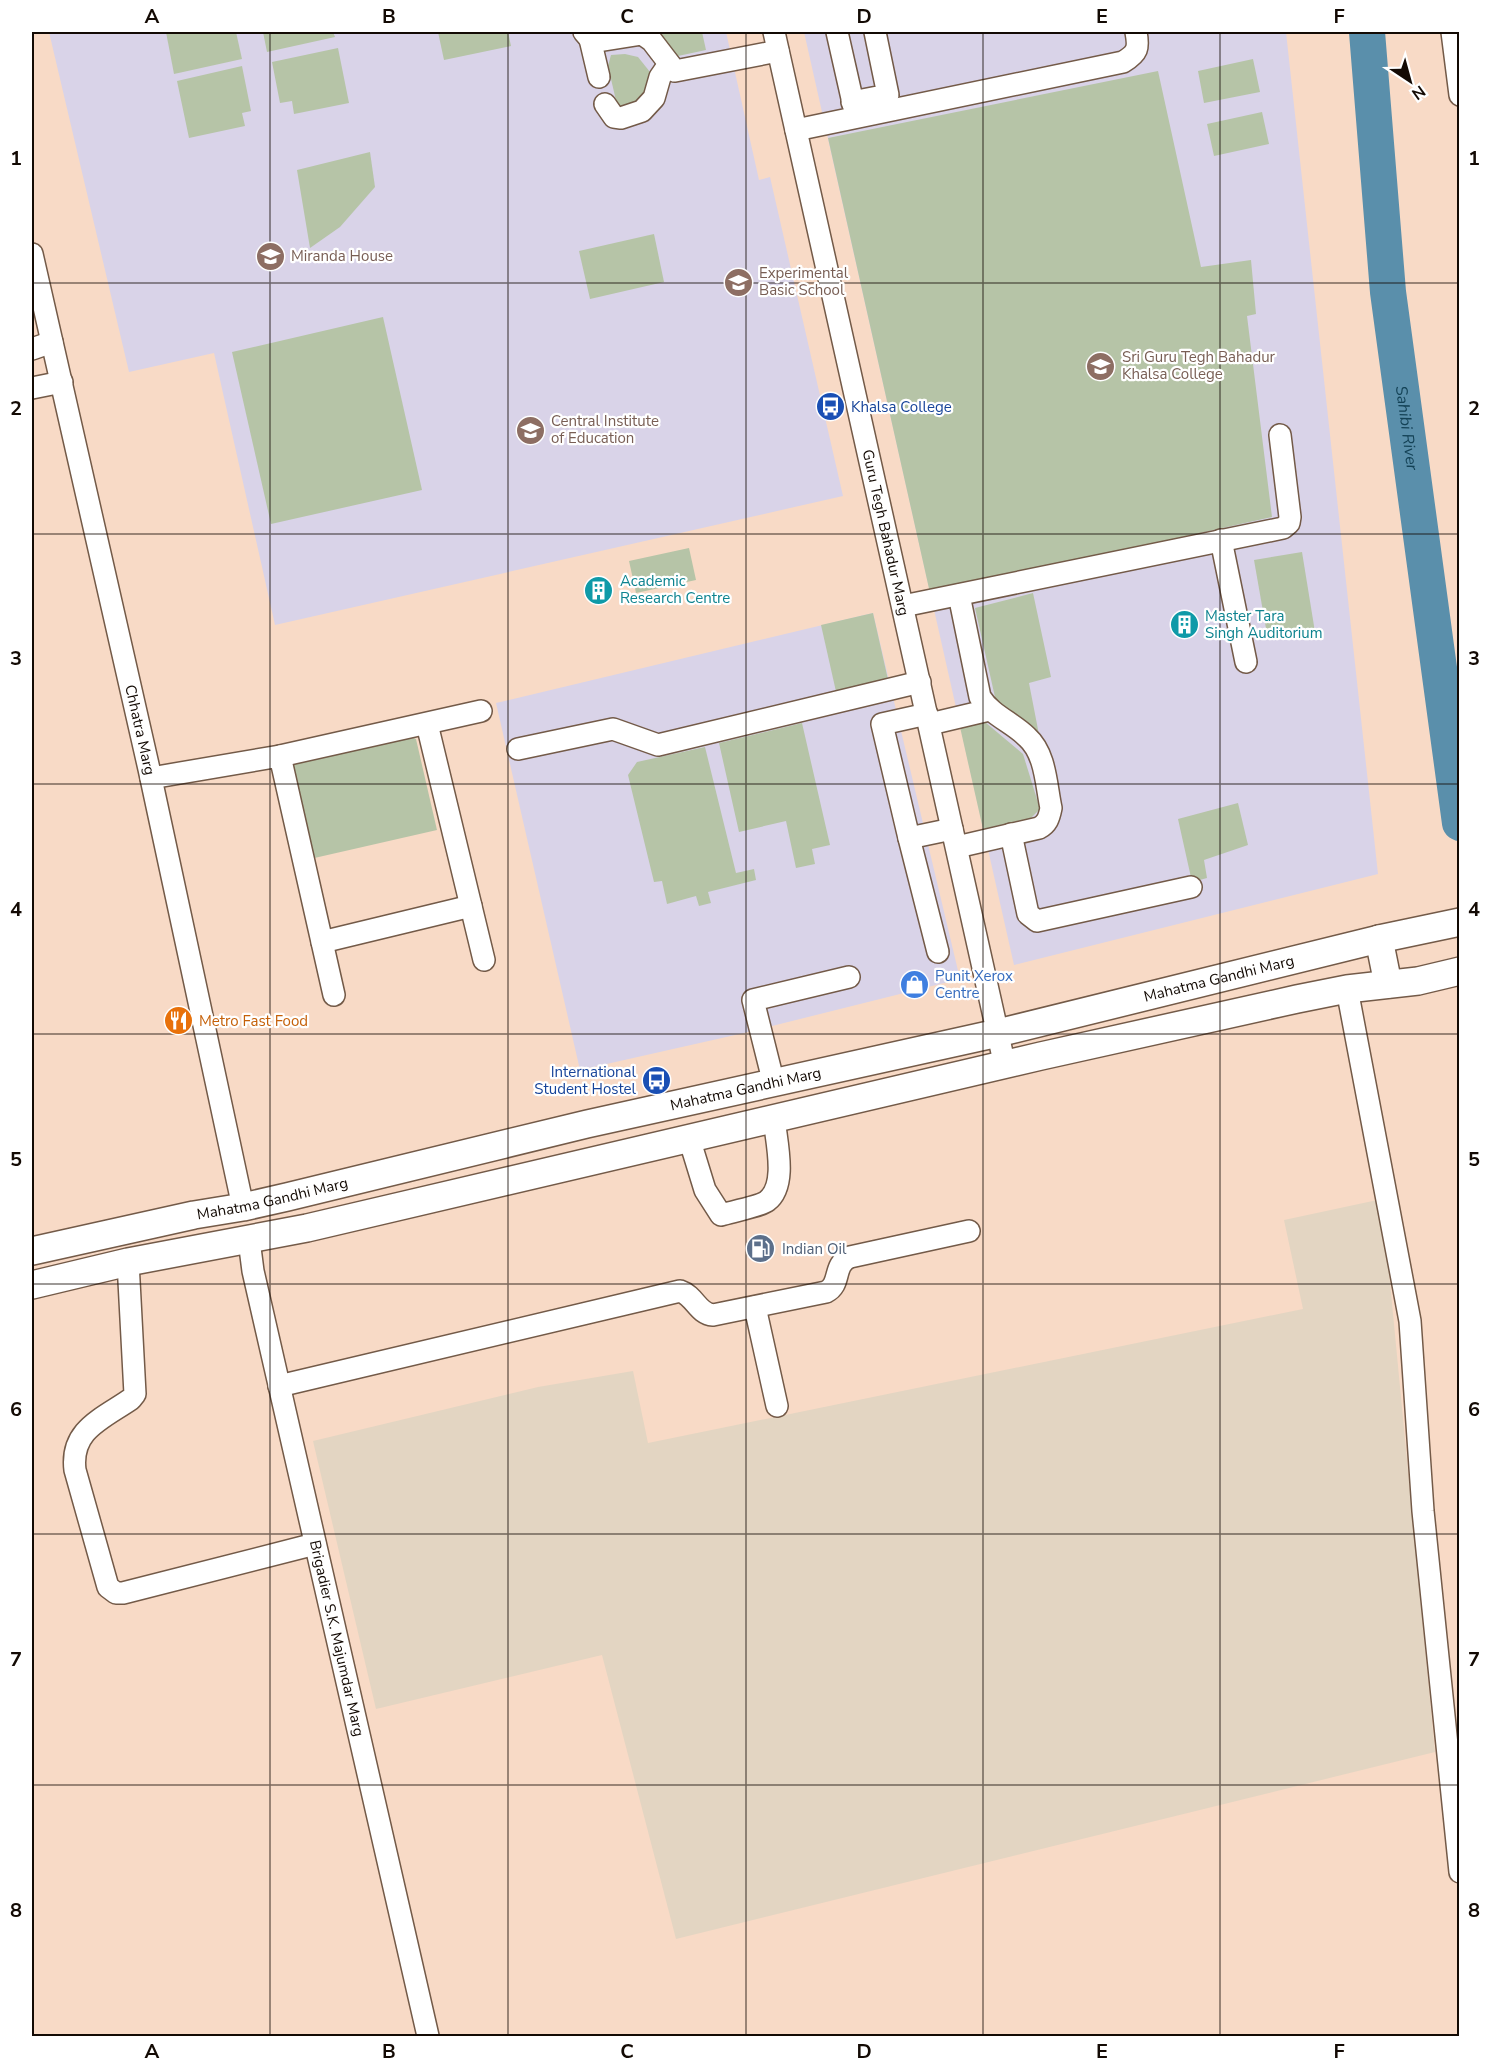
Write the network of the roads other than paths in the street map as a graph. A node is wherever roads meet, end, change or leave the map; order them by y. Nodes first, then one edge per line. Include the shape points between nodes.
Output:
1 (837, 32) edge
2 (875, 32) edge
3 (1136, 32) edge
4 (1452, 32) edge
5 (587, 35) edge
6 (776, 41) edge
7 (669, 64) junction
8 (598, 77) dead end
9 (1460, 95) edge
10 (605, 104) dead end
11 (854, 109) junction
12 (796, 130) junction
13 (32, 254) edge
14 (52, 342) junction
15 (32, 350) edge
16 (62, 382) junction
17 (32, 388) edge
18 (1280, 435) dead end
19 (1221, 540) junction
20 (959, 595) junction
21 (903, 606) junction
22 (1245, 662) dead end
23 (920, 682) junction
24 (989, 710) junction
25 (481, 711) dead end
26 (928, 719) junction
27 (427, 724) junction
28 (519, 749) dead end
29 (280, 756) junction
30 (151, 778) junction
31 (1011, 834) junction
32 (909, 838) junction
33 (955, 838) junction
34 (1191, 887) dead end
35 (471, 906) junction
36 (1460, 922) edge
37 (1389, 937) junction
38 (322, 942) junction
39 (938, 952) dead end
40 (484, 960) dead end
41 (1460, 971) edge
42 (849, 977) dead end
43 (1388, 984) junction
44 (1347, 989) junction
45 (334, 995) dead end
46 (998, 1033) junction
47 (1005, 1066) junction
48 (774, 1084) junction
49 (774, 1118) junction
50 (689, 1138) junction
51 (243, 1207) junction
52 (969, 1231) dead end
53 (249, 1240) junction
54 (32, 1251) edge
55 (128, 1263) junction
56 (32, 1286) edge
57 (755, 1307) junction
58 (279, 1386) junction
59 (777, 1406) dead end
60 (315, 1544) junction
61 (1460, 1872) edge
62 (428, 2037) edge

1 - 11 street
2 - 11 street via 888,95
3 - 11 street via 1137,47 1133,56 1123,62
4 - 9 street
5 - 7 street via 598,41 642,34
5 - 8 street
6 - 7 street via 675,71
6 - 12 street, Guru Tegh Bahadur Marg
7 - 10 street via 654,98 642,111 614,117
11 - 12 street
12 - 21 street, Guru Tegh Bahadur Marg
13 - 14 street, Chhatra Marg
14 - 15 street
14 - 16 street, Chhatra Marg
16 - 17 street
16 - 30 street, Chhatra Marg
18 - 19 street via 1288,523 1277,530
19 - 20 street
19 - 22 street
20 - 21 street
20 - 24 street via 980,697
21 - 23 street, Guru Tegh Bahadur Marg
23 - 26 street, Guru Tegh Bahadur Marg
23 - 28 street via 658,745 613,729
24 - 26 street
24 - 31 street via 1026,736 1038,750 1051,808 1045,825
25 - 27 street
26 - 32 street via 882,724
26 - 33 street, Guru Tegh Bahadur Marg
27 - 29 street
27 - 35 street
29 - 30 street
29 - 38 street
30 - 51 street, Chhatra Marg
31 - 33 street
31 - 34 street via 1028,914 1037,921
32 - 33 street
32 - 39 street
33 - 46 street, Guru Tegh Bahadur Marg
35 - 38 street
35 - 40 street
36 - 37 main road, Mahatma Gandhi Marg
37 - 43 main road
37 - 46 main road, Mahatma Gandhi Marg
38 - 45 street
41 - 43 main road
42 - 48 street via 753,1000
43 - 44 main road
44 - 47 main road
44 - 61 street via 1410,1321 1423,1511
46 - 47 street, Guru Tegh Bahadur Marg
46 - 48 main road, Mahatma Gandhi Marg
47 - 49 main road
48 - 51 main road, Mahatma Gandhi Marg via 587,1124
49 - 50 main road
49 - 50 street via 780,1172 776,1190 766,1202 721,1215 705,1190
50 - 53 main road
51 - 54 main road, Mahatma Gandhi Marg
52 - 57 street via 850,1257 840,1264 830,1290
53 - 55 main road
53 - 58 street, Brigadier S.K. Majumdar Marg
55 - 56 main road
55 - 60 street via 135,1394 82,1434 74,1458 108,1587 123,1593
57 - 58 street via 708,1315 681,1292
57 - 59 street
58 - 60 street, Brigadier S.K. Majumdar Marg
60 - 62 street, Brigadier S.K. Majumdar Marg

